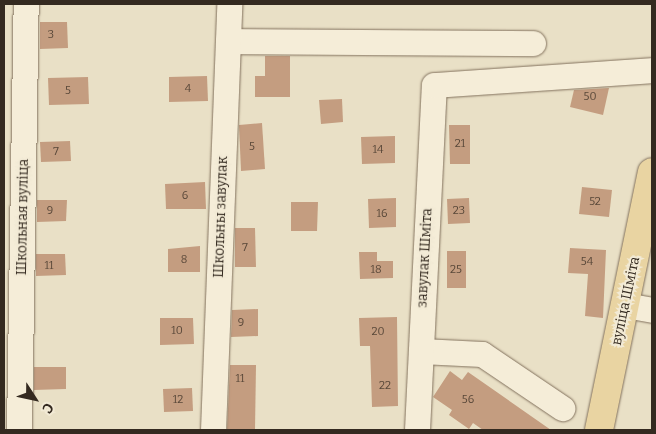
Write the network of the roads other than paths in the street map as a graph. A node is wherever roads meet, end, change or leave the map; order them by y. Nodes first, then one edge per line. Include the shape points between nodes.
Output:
1 (26, 4) edge
2 (229, 4) edge
3 (228, 41) junction
4 (532, 43) dead end
5 (652, 70) edge
6 (652, 172) edge
7 (625, 305) junction
8 (652, 310) edge
9 (421, 351) junction
10 (562, 408) dead end
11 (19, 430) edge
12 (213, 430) edge
13 (417, 430) edge
14 (599, 430) edge

1 - 11 street, Школьная вуліца
2 - 3 street, Школьны завулак
3 - 4 street
3 - 12 street, Школьны завулак
5 - 9 street, завулак Шміта via 434,85
6 - 7 main road, вуліца Шміта
7 - 8 street
7 - 14 main road, вуліца Шміта
9 - 10 street via 482,354
9 - 13 street, завулак Шміта

